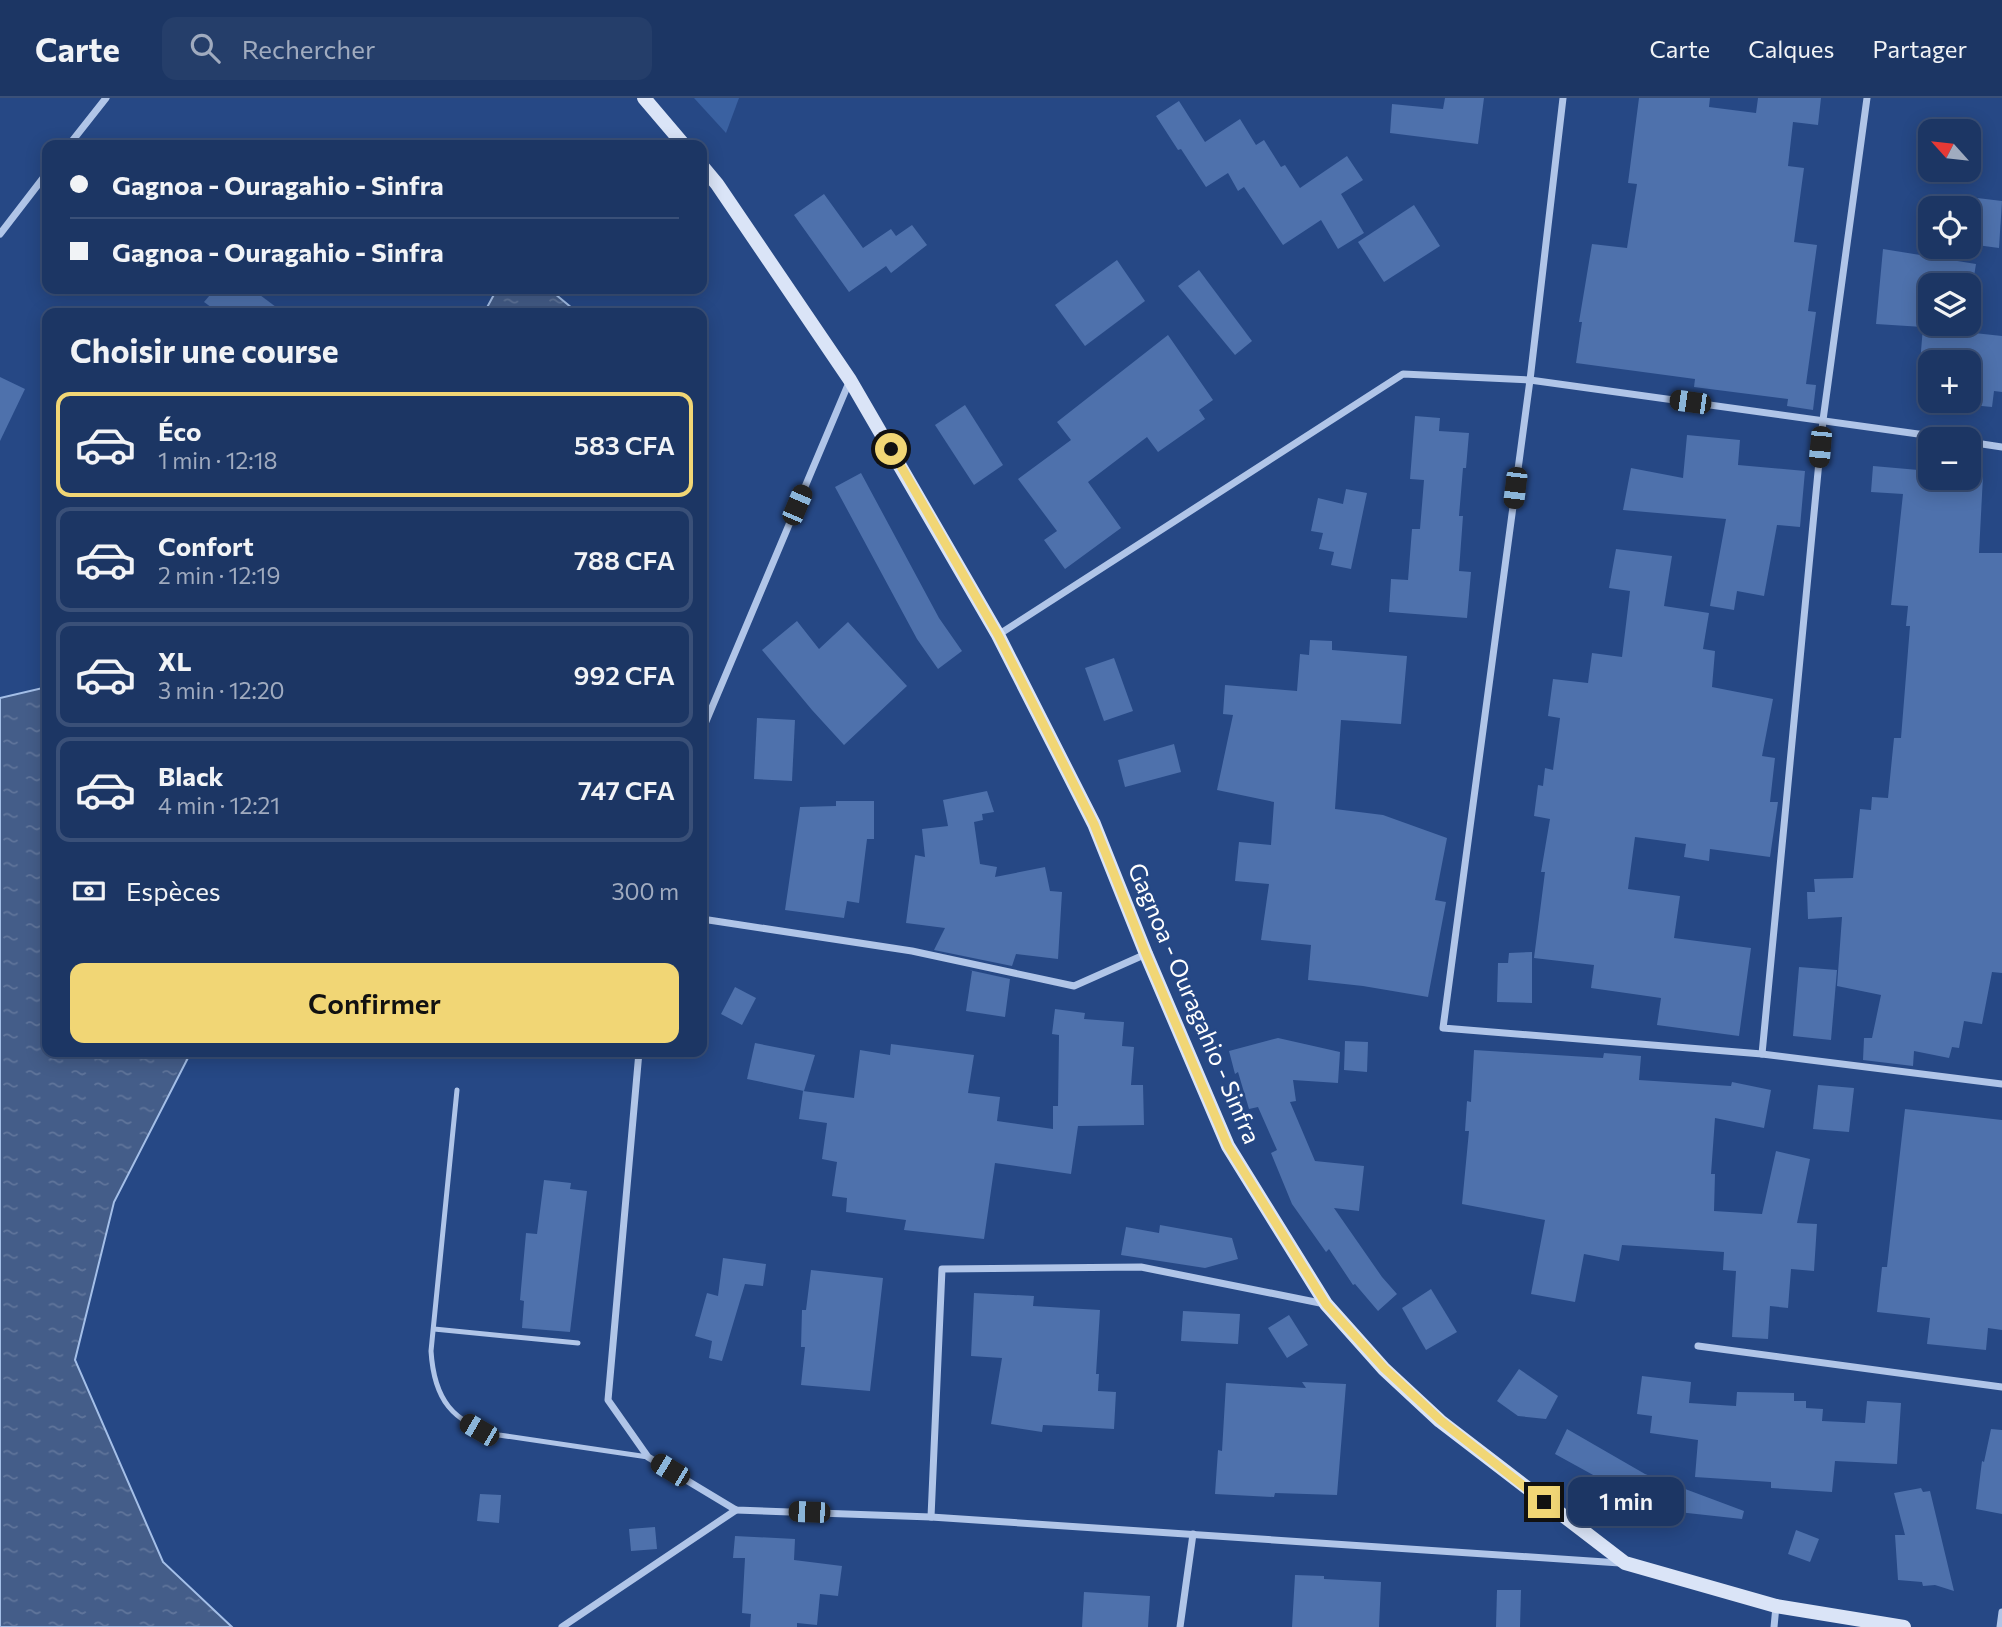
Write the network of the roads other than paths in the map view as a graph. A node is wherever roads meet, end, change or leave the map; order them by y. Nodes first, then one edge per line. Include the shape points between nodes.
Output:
1 (106, 98) edge
2 (644, 98) edge
3 (1563, 98) edge
4 (1867, 98) edge
5 (73, 140) edge
6 (680, 140) edge
7 (707, 172) edge
8 (42, 179) edge
9 (0, 234) edge
10 (850, 380) junction
11 (1530, 380) junction
12 (1823, 419) junction
13 (1918, 434) edge
14 (1981, 444) edge
15 (2002, 447) edge
16 (998, 635) junction
17 (707, 719) edge
18 (707, 920) edge
19 (1146, 954) junction
20 (1762, 1054) junction
21 (639, 1057) edge
22 (2002, 1083) edge
23 (457, 1090) dead end
24 (1326, 1304) junction
25 (434, 1329) junction
26 (578, 1343) dead end
27 (1698, 1346) dead end
28 (2002, 1387) edge
29 (648, 1457) junction
30 (736, 1510) junction
31 (932, 1517) junction
32 (1193, 1534) junction
33 (1625, 1563) junction
34 (1776, 1606) junction
35 (2002, 1612) edge
36 (562, 1627) edge
37 (1180, 1627) edge
38 (1774, 1627) edge
39 (1904, 1627) edge
40 (2000, 1627) edge

1 - 5 street
2 - 6 main road
3 - 11 street
4 - 12 street
7 - 10 main road, Gagnoa - Ouragahio - Sinfra
8 - 9 street
10 - 16 main road, Gagnoa - Ouragahio - Sinfra
10 - 17 street
11 - 12 street
11 - 16 street via 1403,374
11 - 20 street via 1443,1028
12 - 13 street
12 - 20 street
14 - 15 street
16 - 19 main road, Gagnoa - Ouragahio - Sinfra via 1094,824
18 - 19 street via 912,951 1074,986
19 - 24 main road, Gagnoa - Ouragahio - Sinfra via 1228,1146
20 - 22 street
21 - 29 street via 608,1400
23 - 25 lane
24 - 31 street via 1141,1267 942,1269
24 - 33 main road, Gagnoa - Ouragahio - Sinfra via 1440,1420
25 - 26 lane
25 - 29 lane via 432,1376 457,1417 499,1435
27 - 28 street
29 - 30 street
30 - 31 street
30 - 36 street
31 - 32 street
32 - 33 street
32 - 37 street
33 - 34 main road, Gagnoa - Ouragahio - Sinfra
34 - 38 street
34 - 39 main road, Gagnoa - Ouragahio - Sinfra
35 - 40 street

